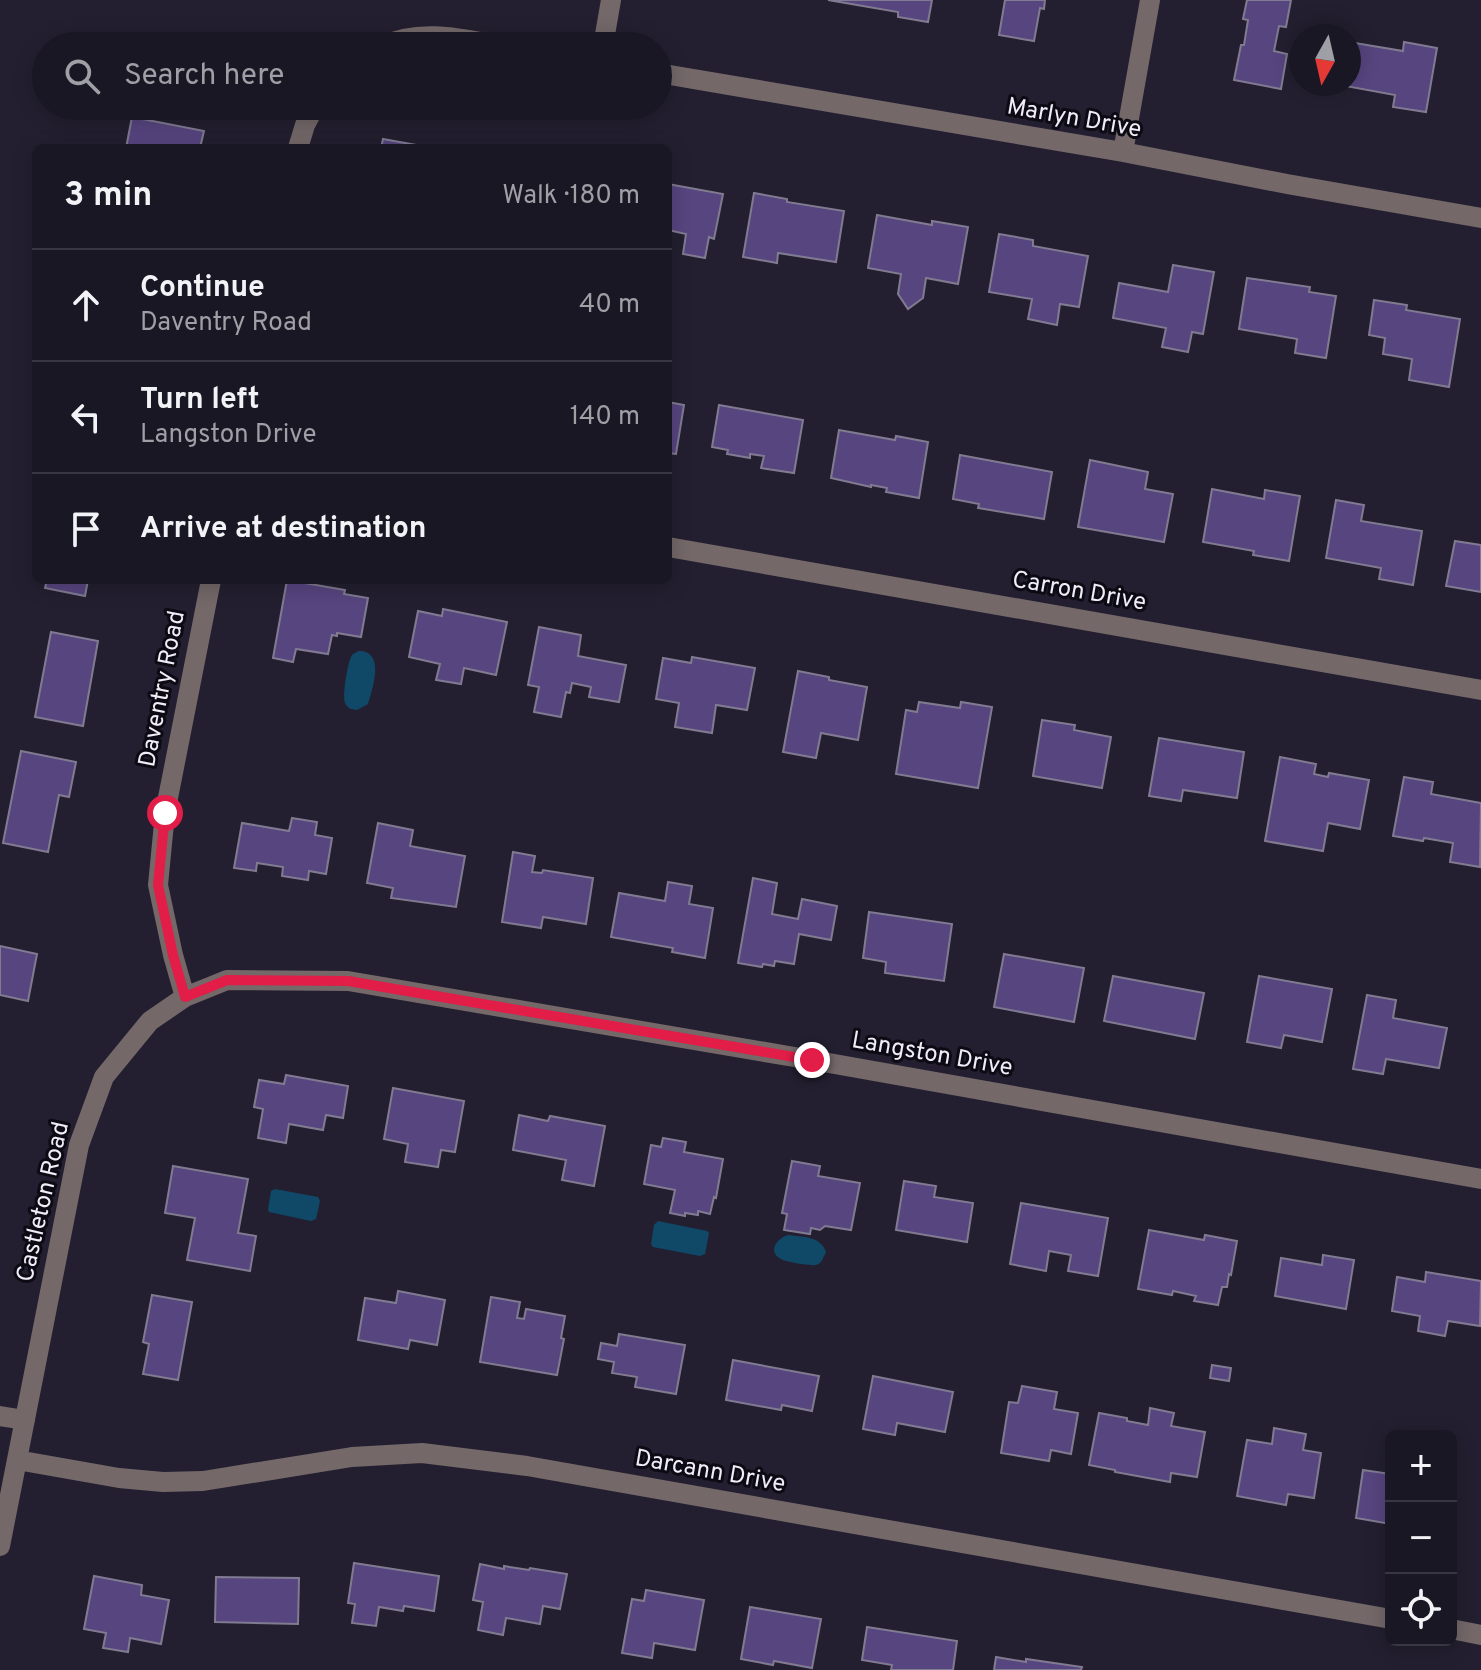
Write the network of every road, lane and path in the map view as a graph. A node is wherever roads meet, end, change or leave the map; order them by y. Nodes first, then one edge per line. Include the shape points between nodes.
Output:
1 (611, 0) edge
2 (1150, 0) edge
3 (605, 32) edge
4 (672, 75) edge
5 (308, 120) edge
6 (299, 144) edge
7 (1123, 152) junction
8 (1481, 218) edge
9 (672, 548) edge
10 (210, 584) edge
11 (1481, 690) edge
12 (185, 997) junction
13 (1481, 1179) edge
14 (0, 1416) edge
15 (25, 1420) junction
16 (17, 1460) junction
17 (0, 1546) edge
18 (1385, 1618) edge
19 (1457, 1630) edge
20 (1481, 1635) edge

1 - 3 street
2 - 7 street
4 - 7 street, Marlyn Drive
5 - 6 street
7 - 8 street, Marlyn Drive
9 - 11 street, Carron Drive
10 - 12 street, Daventry Road via 165,813 158,885
12 - 13 street, Langston Drive via 227,980 348,981
12 - 15 street, Castleton Road via 150,1021 104,1077 79,1145
14 - 15 street
15 - 16 street, Castleton Road
16 - 17 street, Castleton Road
16 - 18 street, Darcann Drive via 163,1482 422,1453 527,1466
19 - 20 street

